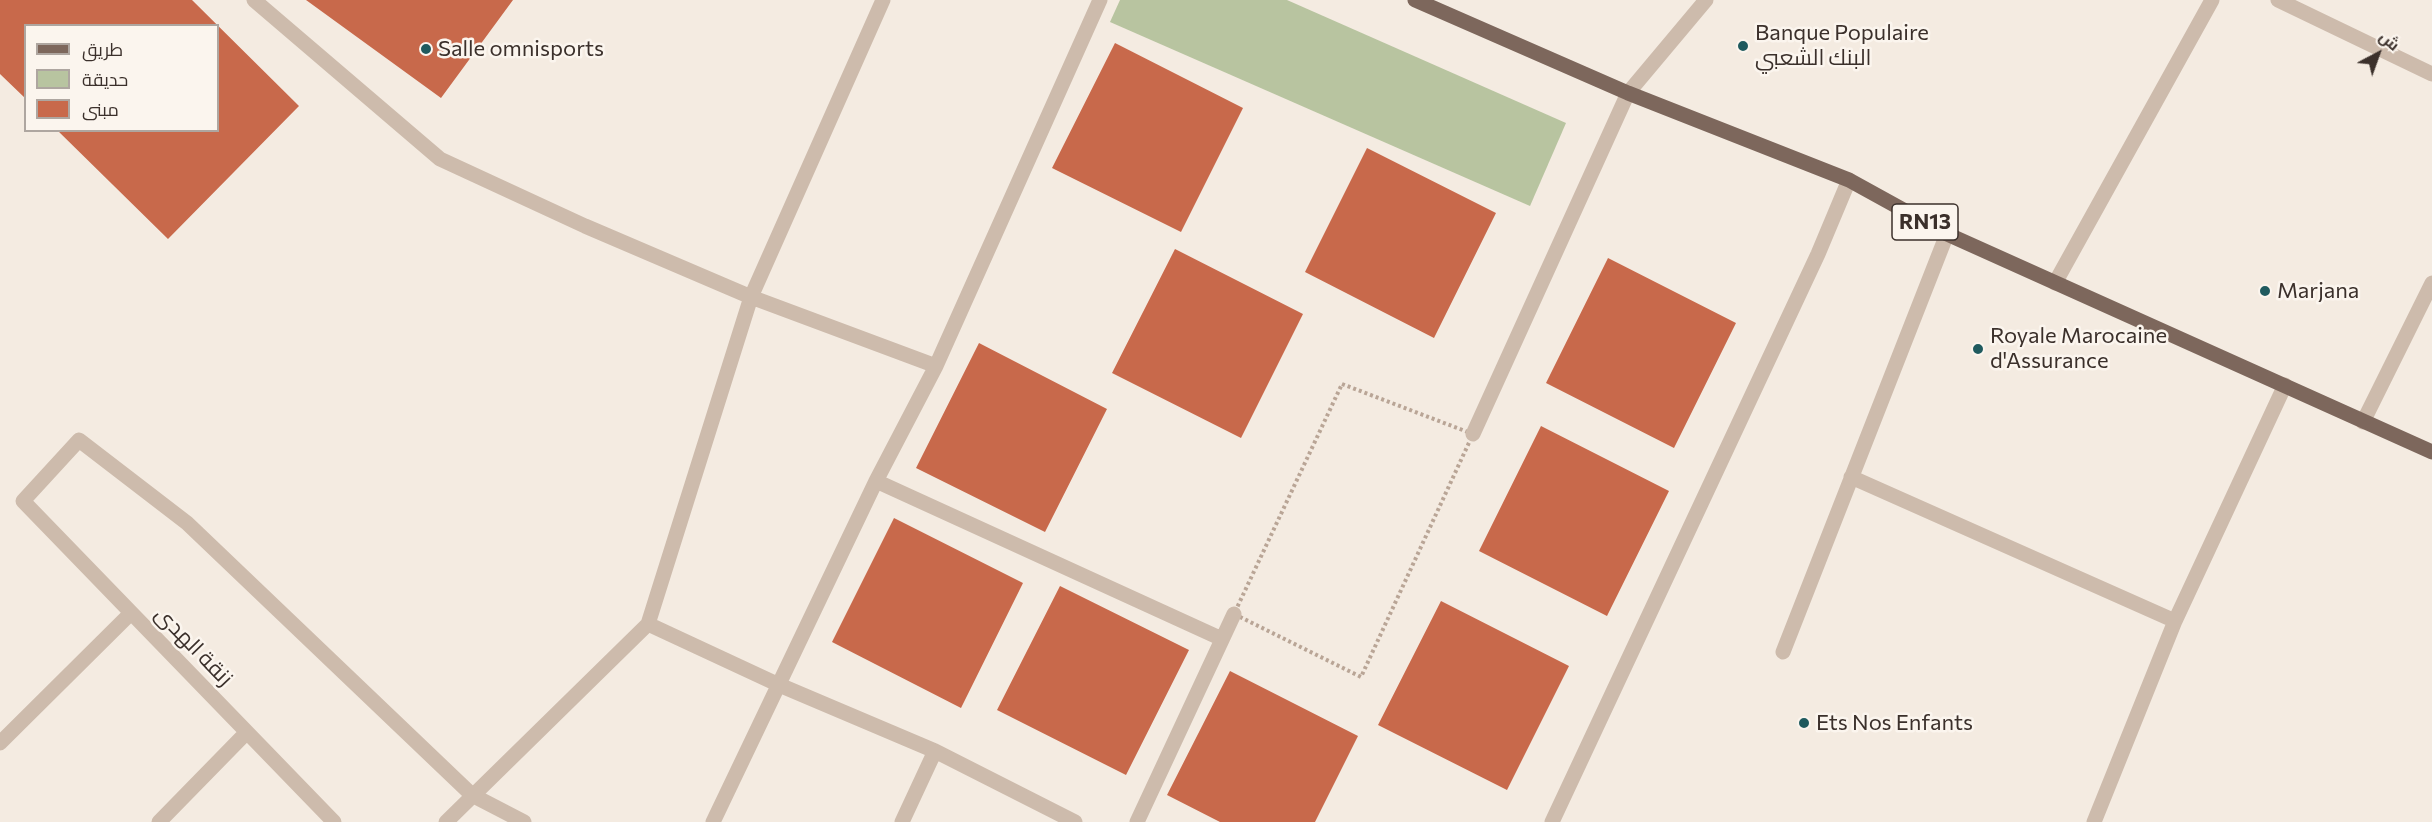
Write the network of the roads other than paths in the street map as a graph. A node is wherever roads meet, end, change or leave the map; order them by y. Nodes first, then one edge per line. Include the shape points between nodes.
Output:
1 (254, 0) edge
2 (883, 0) edge
3 (1100, 0) edge
4 (1415, 0) edge
5 (1706, 0) edge
6 (2212, 0) edge
7 (2278, 0) edge
8 (2432, 74) edge
9 (1628, 93) junction
10 (1849, 180) junction
11 (1947, 234) junction
12 (2055, 283) junction
13 (2432, 283) edge
14 (751, 297) junction
15 (936, 366) junction
16 (2285, 385) junction
17 (2363, 422) junction
18 (1473, 434) road end
19 (2432, 452) edge
20 (1851, 477) junction
21 (876, 481) junction
22 (131, 613) junction
23 (1234, 614) road end
24 (2175, 621) junction
25 (648, 624) junction
26 (1222, 639) junction
27 (1783, 652) dead end
28 (777, 684) junction
29 (247, 732) junction
30 (0, 743) edge
31 (935, 751) junction
32 (472, 795) junction
33 (159, 822) edge
34 (333, 822) edge
35 (446, 822) edge
36 (524, 822) edge
37 (713, 822) edge
38 (902, 822) edge
39 (1075, 822) edge
40 (1137, 822) edge
41 (1552, 822) edge
42 (2094, 822) edge

1 - 14 street via 440,159
2 - 14 street
3 - 15 street
4 - 9 main road, RN13
5 - 9 street
6 - 12 street
7 - 8 street
9 - 10 main road, RN13
9 - 18 street
10 - 11 main road, RN13
10 - 41 street via 1814,264
11 - 12 main road, RN13
11 - 20 street
12 - 16 main road, RN13
13 - 17 street
14 - 15 street
14 - 25 street
15 - 21 street
16 - 17 main road, RN13
16 - 24 street
17 - 19 main road, RN13
20 - 24 street
20 - 27 street
21 - 26 street
21 - 28 street
22 - 29 street, زنقة الهدى
22 - 30 street
22 - 32 street, زنقة الهدى via 23,501 79,440 187,523
23 - 26 street
24 - 42 street
25 - 28 street
25 - 32 street
26 - 40 street
28 - 31 street
28 - 37 street
29 - 33 street
29 - 34 street, زنقة الهدى
31 - 38 street
31 - 39 street
32 - 35 street
32 - 36 street

